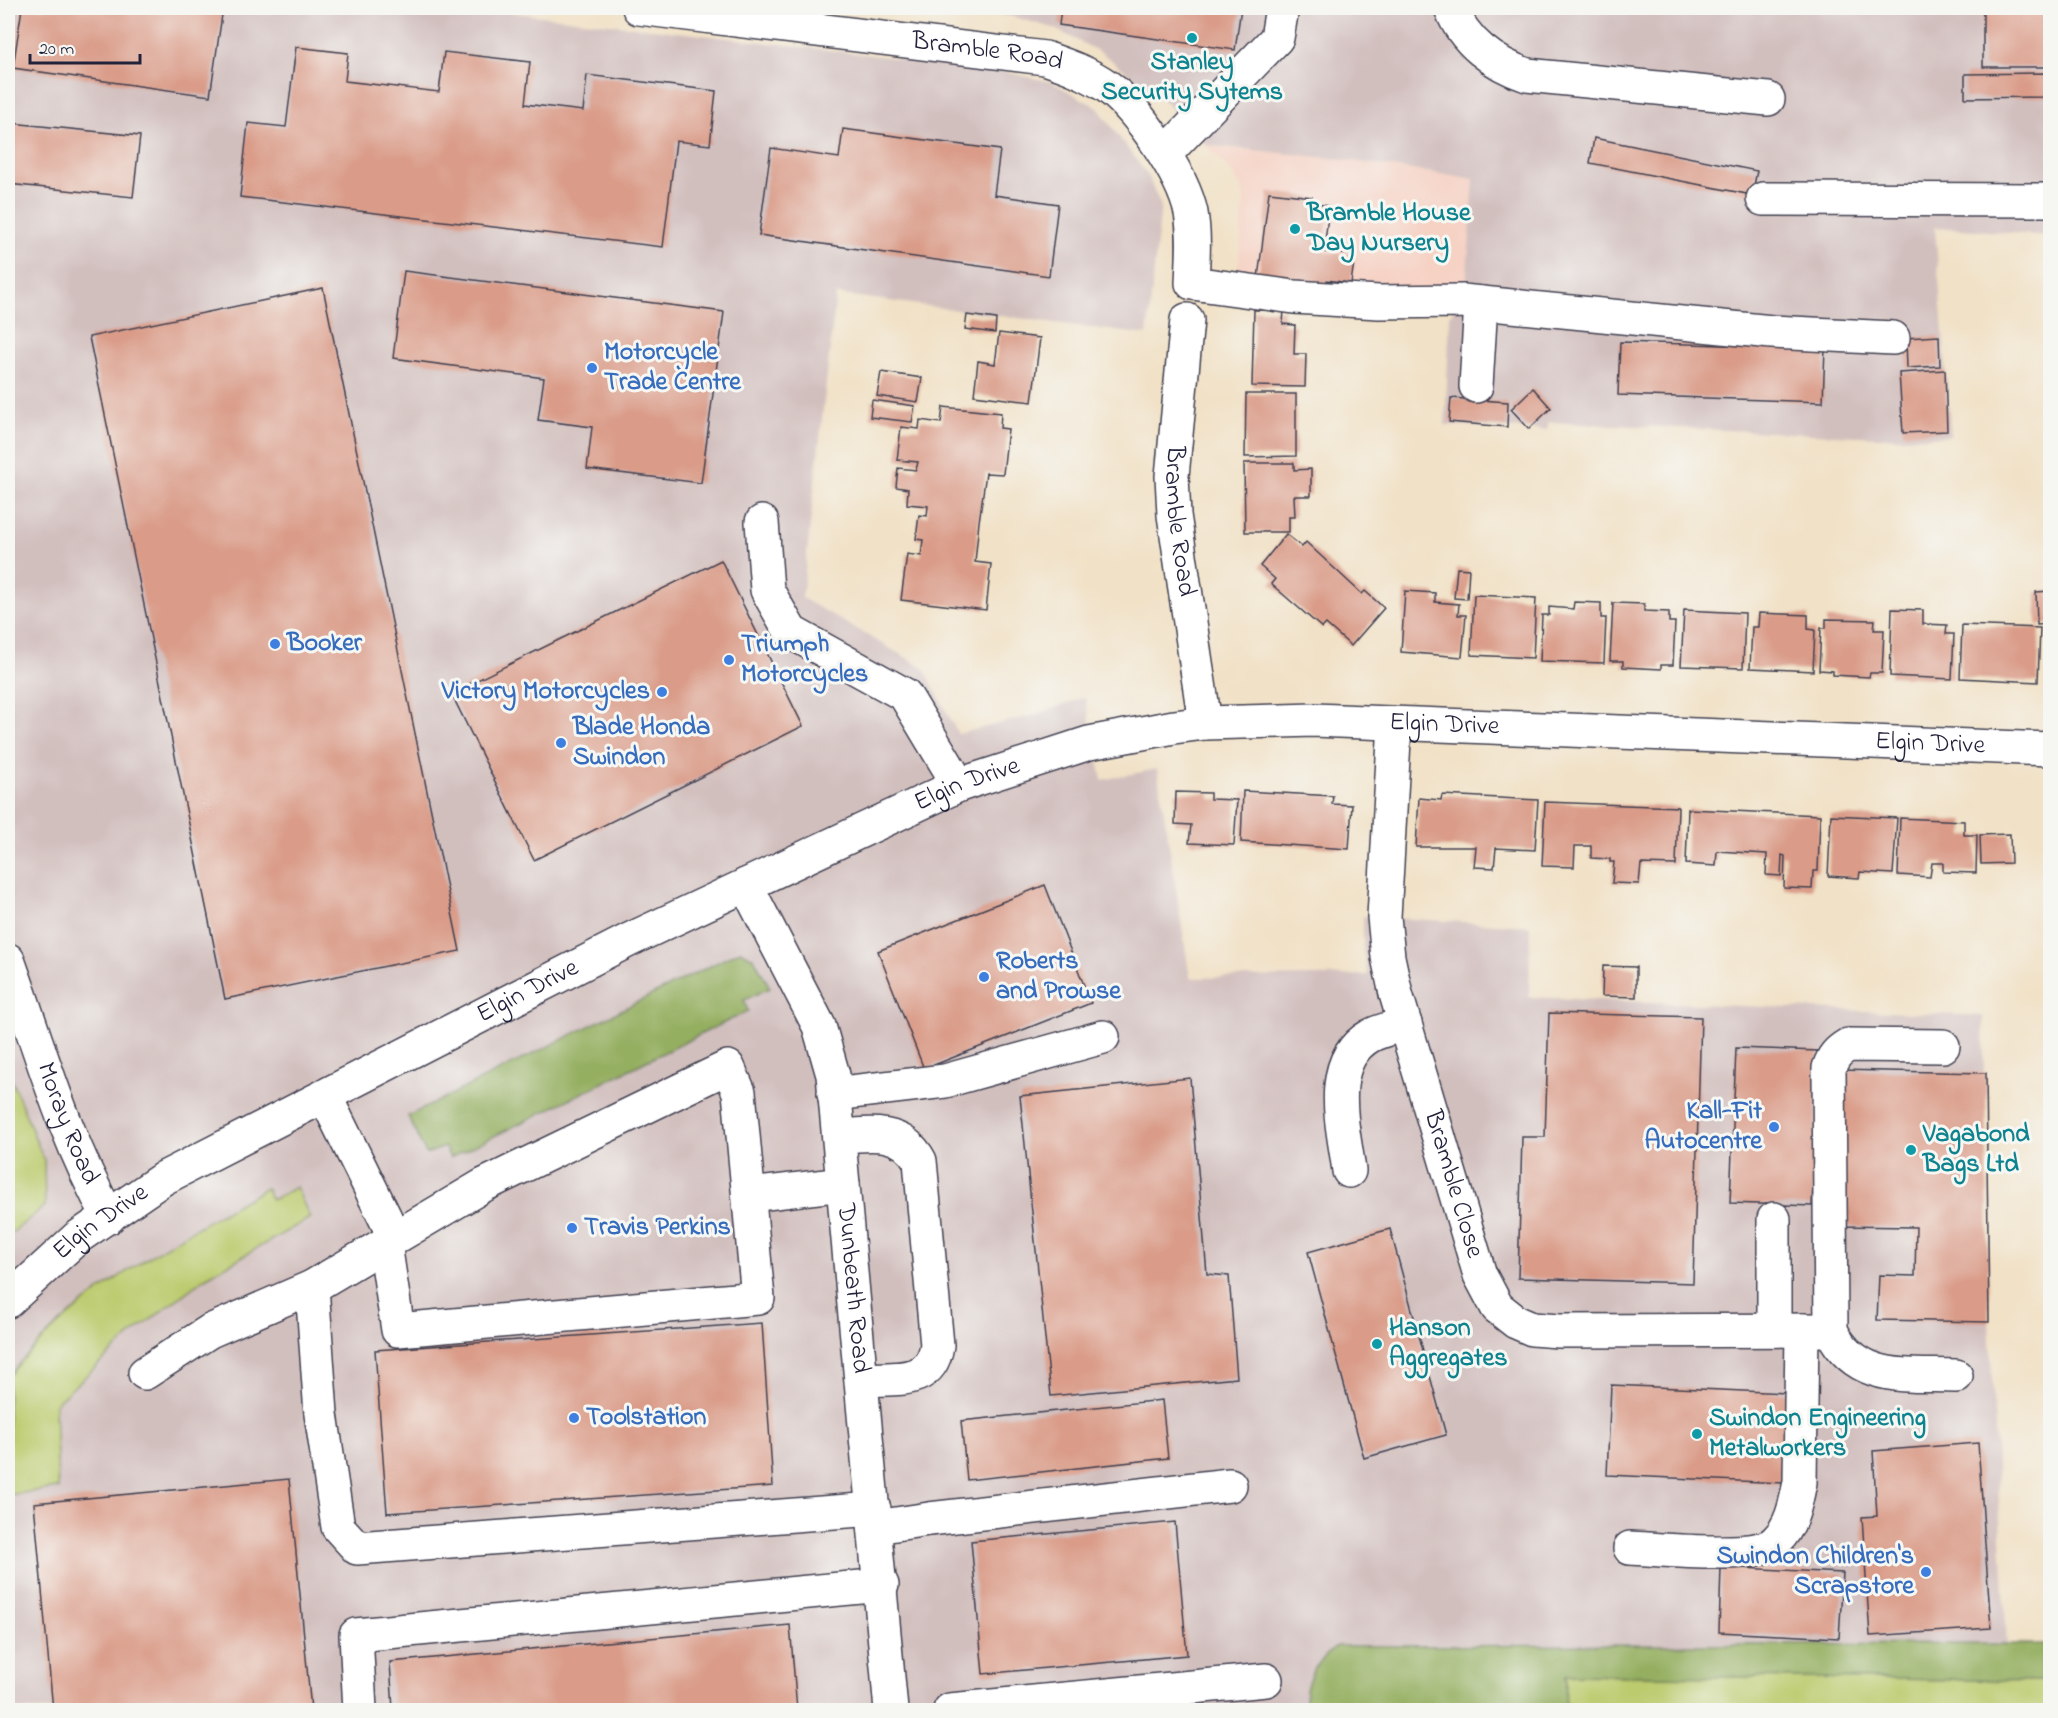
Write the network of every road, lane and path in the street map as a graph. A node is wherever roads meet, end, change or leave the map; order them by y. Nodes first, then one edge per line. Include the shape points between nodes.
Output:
1 (639, 8) edge
2 (1282, 8) edge
3 (1451, 8) edge
4 (813, 17) edge
5 (1768, 99) dead end
6 (1165, 154) junction
7 (1763, 200) dead end
8 (2050, 200) edge
9 (1481, 303) junction
10 (1187, 320) dead end
11 (1893, 338) dead end
12 (1476, 386) dead end
13 (762, 522) dead end
14 (1205, 723) junction
15 (1395, 723) junction
16 (2050, 749) edge
17 (959, 785) junction
18 (746, 885) junction
19 (8, 960) edge
20 (1405, 1024) junction
21 (1103, 1037) dead end
22 (1943, 1046) dead end
23 (834, 1094) junction
24 (326, 1096) junction
25 (839, 1137) junction
26 (1349, 1171) dead end
27 (843, 1184) junction
28 (749, 1195) junction
29 (109, 1217) junction
30 (1774, 1219) dead end
31 (390, 1241) junction
32 (312, 1287) junction
33 (8, 1301) edge
34 (1802, 1330) junction
35 (144, 1373) dead end
36 (1956, 1376) dead end
37 (862, 1380) junction
38 (1230, 1485) dead end
39 (875, 1518) junction
40 (1630, 1548) dead end
41 (882, 1585) junction
42 (1266, 1680) dead end
43 (360, 1710) edge
44 (891, 1710) edge
45 (950, 1710) edge

1 - 4 street, Bramble Road
2 - 6 street via 1277,38
3 - 5 street via 1476,46 1503,67 1527,75
4 - 6 street, Bramble Road via 1045,58 1080,70 1110,88
6 - 9 street, Bramble Road via 1191,212 1192,283 1331,300
7 - 8 street
9 - 11 street via 1772,332
9 - 12 street
10 - 14 street, Bramble Road via 1172,476 1176,533
13 - 17 street via 767,590 790,632 905,695
14 - 15 street, Elgin Drive
14 - 17 street, Elgin Drive via 1089,743
15 - 16 street, Elgin Drive
15 - 20 street, Bramble Close via 1384,917 1388,957
17 - 18 street, Elgin Drive
18 - 23 street, Dunbeath Road via 819,1026
18 - 24 street, Elgin Drive via 629,940
19 - 29 street, Moray Road via 73,1142
20 - 26 street via 1370,1036 1350,1057 1344,1071 1340,1105
20 - 34 street, Bramble Close via 1480,1275 1497,1307 1516,1322 1532,1329 1559,1331
21 - 23 street via 945,1081
22 - 34 street via 1848,1045 1832,1059
23 - 25 street, Dunbeath Road
24 - 29 street, Elgin Drive via 164,1178
24 - 31 street
25 - 27 street, Dunbeath Road
25 - 37 street via 892,1137 912,1148 920,1161 937,1345 935,1361 926,1372 914,1376
27 - 28 street
27 - 37 street, Dunbeath Road
28 - 31 street via 739,1092 728,1067 484,1185
28 - 31 street via 758,1298 398,1330
29 - 33 street, Elgin Drive via 78,1237
30 - 34 street
31 - 32 street
32 - 35 street via 210,1331
32 - 39 street via 321,1414 338,1527 357,1548
34 - 36 street via 1839,1346 1864,1368
34 - 40 street via 1800,1482 1792,1512 1776,1542 1750,1552
37 - 39 street, Dunbeath Road
38 - 39 street via 929,1519
39 - 41 street, Dunbeath Road
41 - 43 street via 356,1635
41 - 44 street, Dunbeath Road
42 - 45 street

